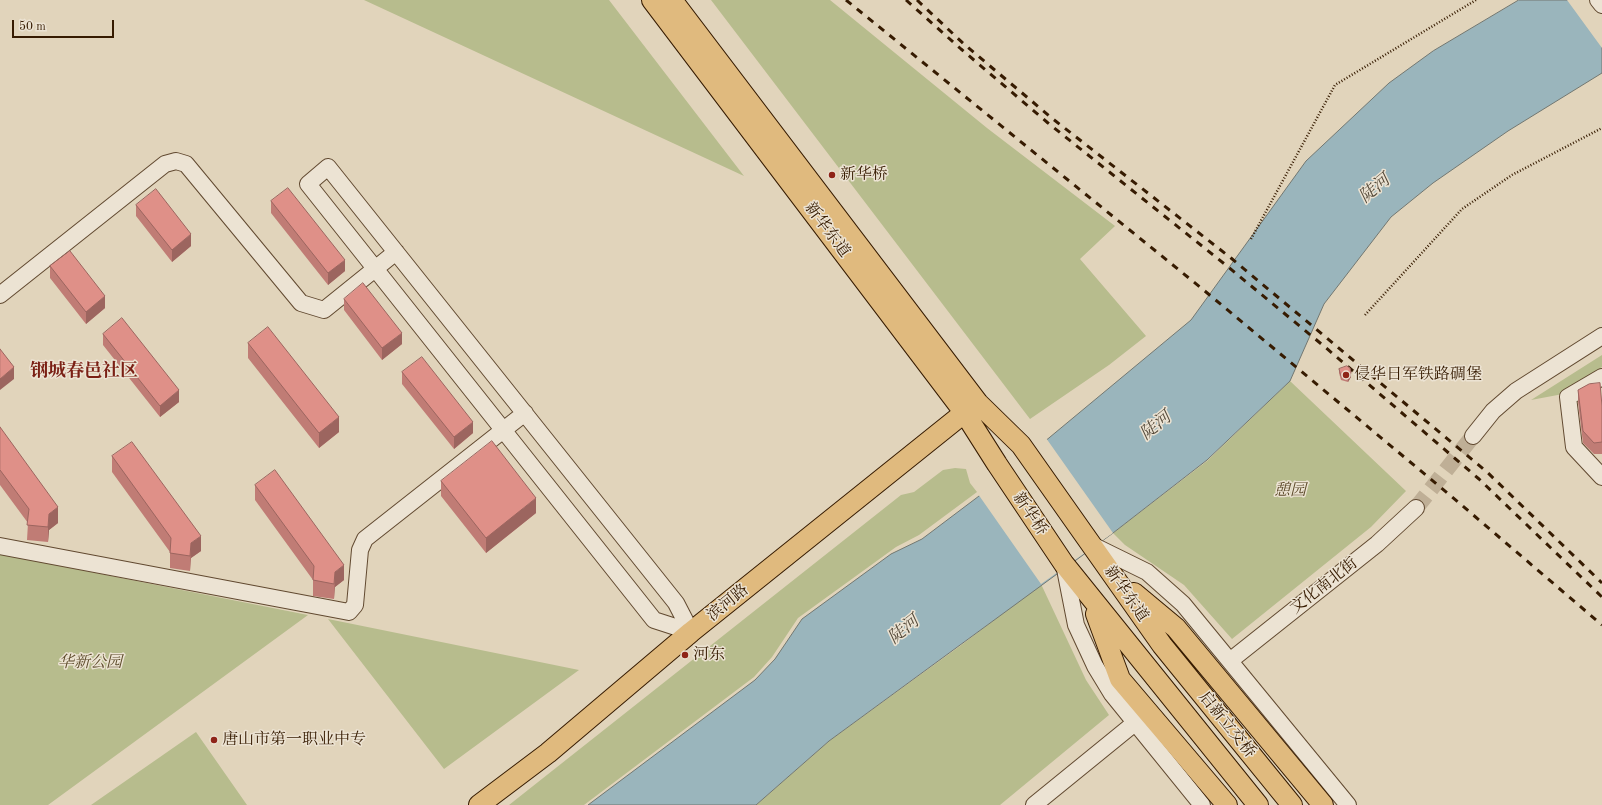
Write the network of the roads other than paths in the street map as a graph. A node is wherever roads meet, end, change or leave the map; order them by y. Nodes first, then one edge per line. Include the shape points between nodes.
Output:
1 (652, 0) edge
2 (672, 0) edge
3 (1598, 0) edge
4 (1602, 5) edge
5 (396, 252) junction
6 (376, 269) junction
7 (0, 295) edge
8 (1602, 336) edge
9 (1602, 377) edge
10 (971, 407) junction
11 (525, 413) junction
12 (504, 429) junction
13 (1473, 436) tunnel mouth
14 (1021, 445) joint
15 (997, 464) joint
16 (1602, 477) edge
17 (1416, 508) tunnel mouth
18 (1090, 544) junction
19 (0, 546) edge
20 (1064, 564) junction
21 (1114, 576) junction
22 (1091, 598) junction
23 (691, 632) junction
24 (1162, 645) joint
25 (1139, 659) joint
26 (1231, 660) junction
27 (1136, 722) junction
28 (479, 805) edge
29 (1034, 805) edge
30 (1201, 805) edge
31 (1227, 805) edge
32 (1258, 805) edge
33 (1292, 805) edge
34 (1323, 805) edge
35 (1348, 805) edge

1 - 10 main road, 新华东道
2 - 10 main road, 新华东道
3 - 4 street
5 - 6 street
5 - 6 street via 328,167 308,184
5 - 11 street
6 - 7 street via 324,310 301,303 186,164 176,161 165,164
6 - 12 street
8 - 13 street via 1516,391 1493,412
9 - 16 street via 1568,397 1574,447
10 - 14 main road, 新华东道
10 - 15 main road, 新华东道
10 - 23 main road, 滨河路
11 - 12 street
11 - 23 street via 676,603
12 - 19 street via 365,539 360,550 355,606 349,612
12 - 23 street via 654,620
14 - 18 main road, 新华桥
15 - 20 main road, 新华桥
17 - 26 street, 文化南北街 via 1377,544
18 - 21 main road, 新华东道
18 - 26 street via 1147,572 1183,604
20 - 22 main road, 新华东道
20 - 27 street via 1076,625 1095,666 1112,694
21 - 24 main road, 新华东道
21 - 34 main road, 启新立交桥 via 1176,628
22 - 25 main road, 新华东道
22 - 31 main road via 1120,679
23 - 28 main road, 滨河路 via 548,753
24 - 33 main road, 启新立交桥
25 - 32 main road, 启新立交桥
26 - 35 street
27 - 29 street
27 - 30 street

